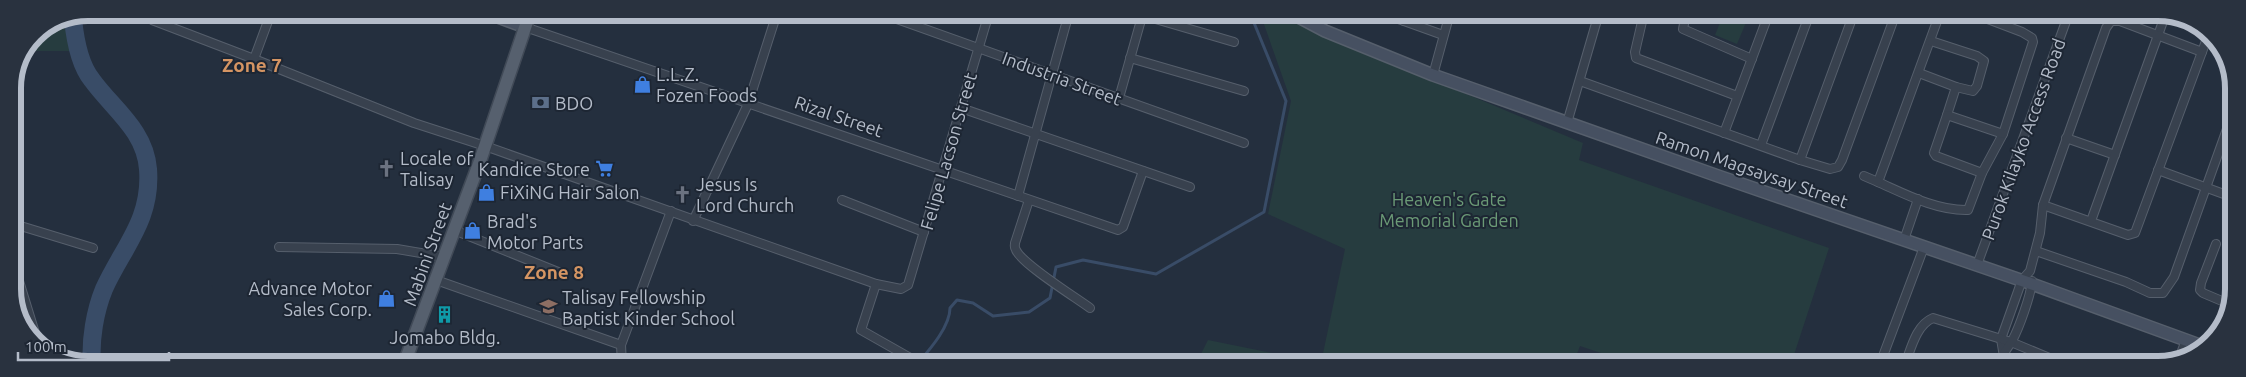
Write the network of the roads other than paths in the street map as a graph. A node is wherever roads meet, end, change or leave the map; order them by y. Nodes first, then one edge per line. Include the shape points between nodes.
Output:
1 (155, 21) edge
2 (268, 21) edge
3 (509, 21) edge
4 (527, 21) edge
5 (774, 21) edge
6 (902, 21) edge
7 (986, 21) edge
8 (1066, 21) edge
9 (1138, 21) edge
10 (1164, 21) edge
11 (1306, 21) edge
12 (1413, 21) edge
13 (1447, 21) edge
14 (1597, 21) edge
15 (1642, 21) edge
16 (1684, 21) edge
17 (1766, 21) edge
18 (1807, 21) edge
19 (1851, 21) edge
20 (1893, 21) edge
21 (1937, 21) edge
22 (1993, 21) edge
23 (2066, 21) edge
24 (2163, 22) edge
25 (525, 27) junction
26 (1443, 35) junction
27 (2158, 36) junction
28 (1931, 41) junction
29 (1234, 42) dead end
30 (2206, 42) edge
31 (978, 48) junction
32 (2202, 52) junction
33 (254, 58) junction
34 (1130, 58) junction
35 (1752, 59) junction
36 (1920, 73) junction
37 (1052, 74) junction
38 (1433, 75) junction
39 (1580, 81) junction
40 (1956, 87) junction
41 (1244, 91) dead end
42 (1737, 96) junction
43 (1119, 98) junction
44 (748, 104) junction
45 (961, 108) junction
46 (1947, 115) junction
47 (1567, 123) junction
48 (1724, 133) junction
49 (2003, 134) junction
50 (2225, 134) edge
51 (1035, 135) junction
52 (2066, 138) junction
53 (1244, 143) dead end
54 (1761, 145) junction
55 (485, 146) junction
56 (2115, 155) junction
57 (1800, 160) junction
58 (942, 170) junction
59 (2158, 170) junction
60 (1143, 171) junction
61 (1982, 173) junction
62 (1864, 176) dead end
63 (1878, 182) junction
64 (1190, 187) dead end
65 (2205, 188) junction
66 (2225, 195) edge
67 (1018, 196) junction
68 (1918, 199) junction
69 (842, 200) dead end
70 (1029, 200) junction
71 (2043, 205) junction
72 (670, 211) junction
73 (693, 221) junction
74 (2090, 221) junction
75 (21, 226) edge
76 (454, 230) junction
77 (924, 232) junction
78 (1904, 240) junction
79 (2216, 244) dead end
80 (279, 247) dead end
81 (1924, 247) junction
82 (93, 248) dead end
83 (2036, 251) junction
84 (444, 258) junction
85 (1977, 265) junction
86 (562, 274) dead end
87 (436, 280) junction
88 (2027, 282) junction
89 (876, 284) junction
90 (21, 291) edge
91 (2223, 302) edge
92 (1090, 308) dead end
93 (32, 325) edge
94 (2001, 338) junction
95 (2186, 340) junction
96 (2011, 342) junction
97 (2196, 343) edge
98 (621, 345) junction
99 (2004, 350) junction
100 (2182, 351) edge
101 (407, 356) edge
102 (622, 356) edge
103 (907, 356) edge
104 (1883, 356) edge
105 (1908, 356) edge
106 (2002, 356) edge
107 (2045, 356) edge

1 - 33 street
2 - 33 street
3 - 25 main road, Rizal Street
4 - 25 main road, Mabini Street
5 - 44 street
6 - 31 street, Industria Street
7 - 31 street, Felipe Lacson Street
8 - 37 street
9 - 34 street
10 - 29 street
11 - 38 main road, Ramon Magsaysay Street
12 - 26 street
13 - 26 street
14 - 39 street
15 - 42 street via 1634,52 1636,58
16 - 35 street via 1683,29
17 - 35 street
18 - 54 street
19 - 57 street
20 - 57 street via 1838,167 1830,169
21 - 28 street
22 - 49 street via 2022,32 2034,42
23 - 85 street, Purok Kilayko Access Road
24 - 27 street
25 - 44 street, Rizal Street
25 - 55 main road, Mabini Street
26 - 38 street
27 - 32 street
27 - 52 street via 2120,21 2111,21 2101,37
27 - 56 street
28 - 36 street
28 - 40 street via 1984,61 1973,91
30 - 32 street
31 - 37 street, Industria Street
31 - 45 street, Felipe Lacson Street
32 - 59 street
33 - 55 street via 414,123
34 - 41 street
34 - 43 street
35 - 42 street
36 - 40 street
36 - 63 street
37 - 43 street, Industria Street
37 - 51 street
38 - 47 main road, Ramon Magsaysay Street
39 - 47 street
39 - 48 street
40 - 46 street
42 - 48 street
43 - 53 street, Industria Street
44 - 58 street, Rizal Street
44 - 73 street
45 - 51 street
45 - 58 street, Felipe Lacson Street
46 - 49 street
46 - 61 street via 1934,153
47 - 78 main road, Ramon Magsaysay Street
48 - 54 street
49 - 61 street
50 - 65 street
51 - 60 street
51 - 67 street
52 - 56 street
52 - 71 street
54 - 57 street
55 - 72 street
55 - 76 main road, Mabini Street
56 - 74 street
58 - 67 street, Rizal Street
58 - 77 street, Felipe Lacson Street
59 - 65 street
59 - 74 street via 2135,233 2128,235
60 - 64 street
60 - 70 street, Rizal Street via 1122,230
61 - 68 street via 1968,210 1955,210
62 - 63 street
63 - 68 street
65 - 66 street
65 - 83 street via 2174,278 2163,293 2150,293
67 - 70 street, Rizal Street
68 - 78 street
69 - 77 street
70 - 92 street via 1015,248 1028,264
71 - 74 street
71 - 83 street
72 - 73 street
72 - 98 street
73 - 89 street
75 - 82 street
76 - 84 main road, Mabini Street
76 - 86 street
77 - 89 street, Felipe Lacson Street via 906,288
78 - 81 main road, Ramon Magsaysay Street
79 - 91 street via 2200,290
80 - 84 street via 397,249
81 - 85 main road, Ramon Magsaysay Street
81 - 104 street
83 - 88 street
84 - 87 main road, Mabini Street
85 - 88 main road, Ramon Magsaysay Street
87 - 98 street
87 - 101 main road, Mabini Street
88 - 94 street
88 - 95 main road, Ramon Magsaysay Street
88 - 96 street
89 - 103 street via 861,330
90 - 93 street
94 - 96 street
94 - 99 street
94 - 105 street via 1932,318 1919,329
95 - 97 main road, Ramon Magsaysay Street
95 - 100 street
96 - 99 street
96 - 107 street
98 - 102 street
99 - 106 street

